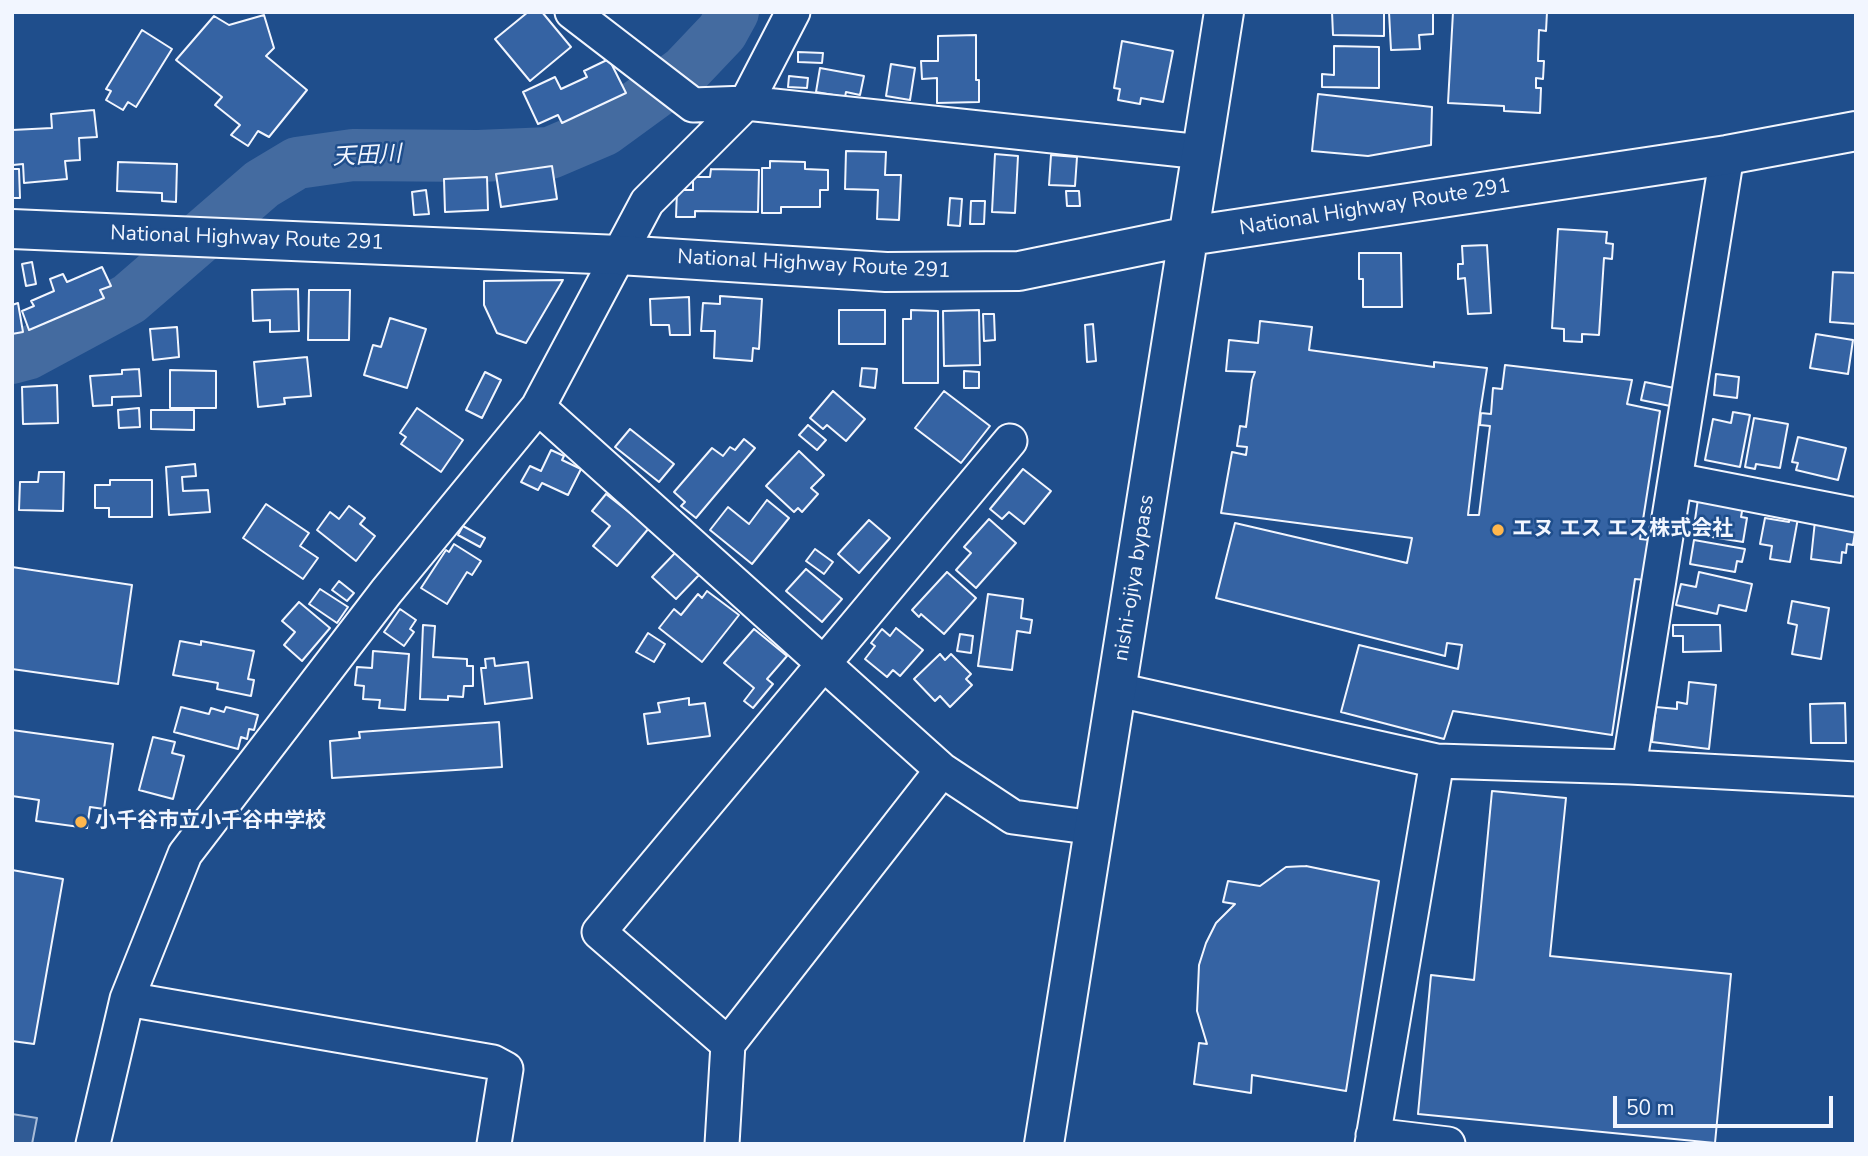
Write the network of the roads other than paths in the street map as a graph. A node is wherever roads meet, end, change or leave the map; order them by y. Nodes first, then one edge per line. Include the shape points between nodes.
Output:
1 (572, 12) edge
2 (793, 12) edge
3 (1224, 12) edge
4 (746, 103) junction
5 (1856, 131) edge
6 (1202, 152) junction
7 (1727, 155) junction
8 (12, 229) edge
9 (1189, 236) junction
10 (620, 255) junction
11 (537, 407) junction
12 (1010, 441) dead end
13 (1676, 480) junction
14 (1856, 515) edge
15 (824, 664) junction
16 (1118, 690) junction
17 (1437, 761) junction
18 (1629, 767) junction
19 (942, 770) junction
20 (1856, 779) edge
21 (1095, 828) junction
22 (127, 999) junction
23 (728, 1044) junction
24 (1372, 1139) edge
25 (93, 1144) edge
26 (494, 1144) edge
27 (722, 1144) edge
28 (1044, 1144) edge
29 (1447, 1144) edge

1 - 4 street via 693,106
2 - 4 street
3 - 6 highway, nishi-ojiya bypass
4 - 6 street
4 - 10 street via 647,202
5 - 7 highway, National Highway Route 291
6 - 9 highway, nishi-ojiya bypass
7 - 9 highway, National Highway Route 291
7 - 13 street
8 - 10 highway, National Highway Route 291
9 - 10 highway, National Highway Route 291 via 1019,271 886,272
9 - 16 highway, nishi-ojiya bypass
10 - 11 street
11 - 15 street
11 - 22 street via 386,592 185,854
12 - 15 street
13 - 14 street
13 - 18 street
15 - 19 street
15 - 23 street via 599,932
16 - 17 street
16 - 21 highway, nishi-ojiya bypass
17 - 18 street
17 - 24 street
18 - 20 street
19 - 21 street via 1013,817
19 - 23 street
21 - 28 highway, nishi-ojiya bypass
22 - 25 street
22 - 26 street via 493,1062 506,1069
23 - 27 street
24 - 29 street

